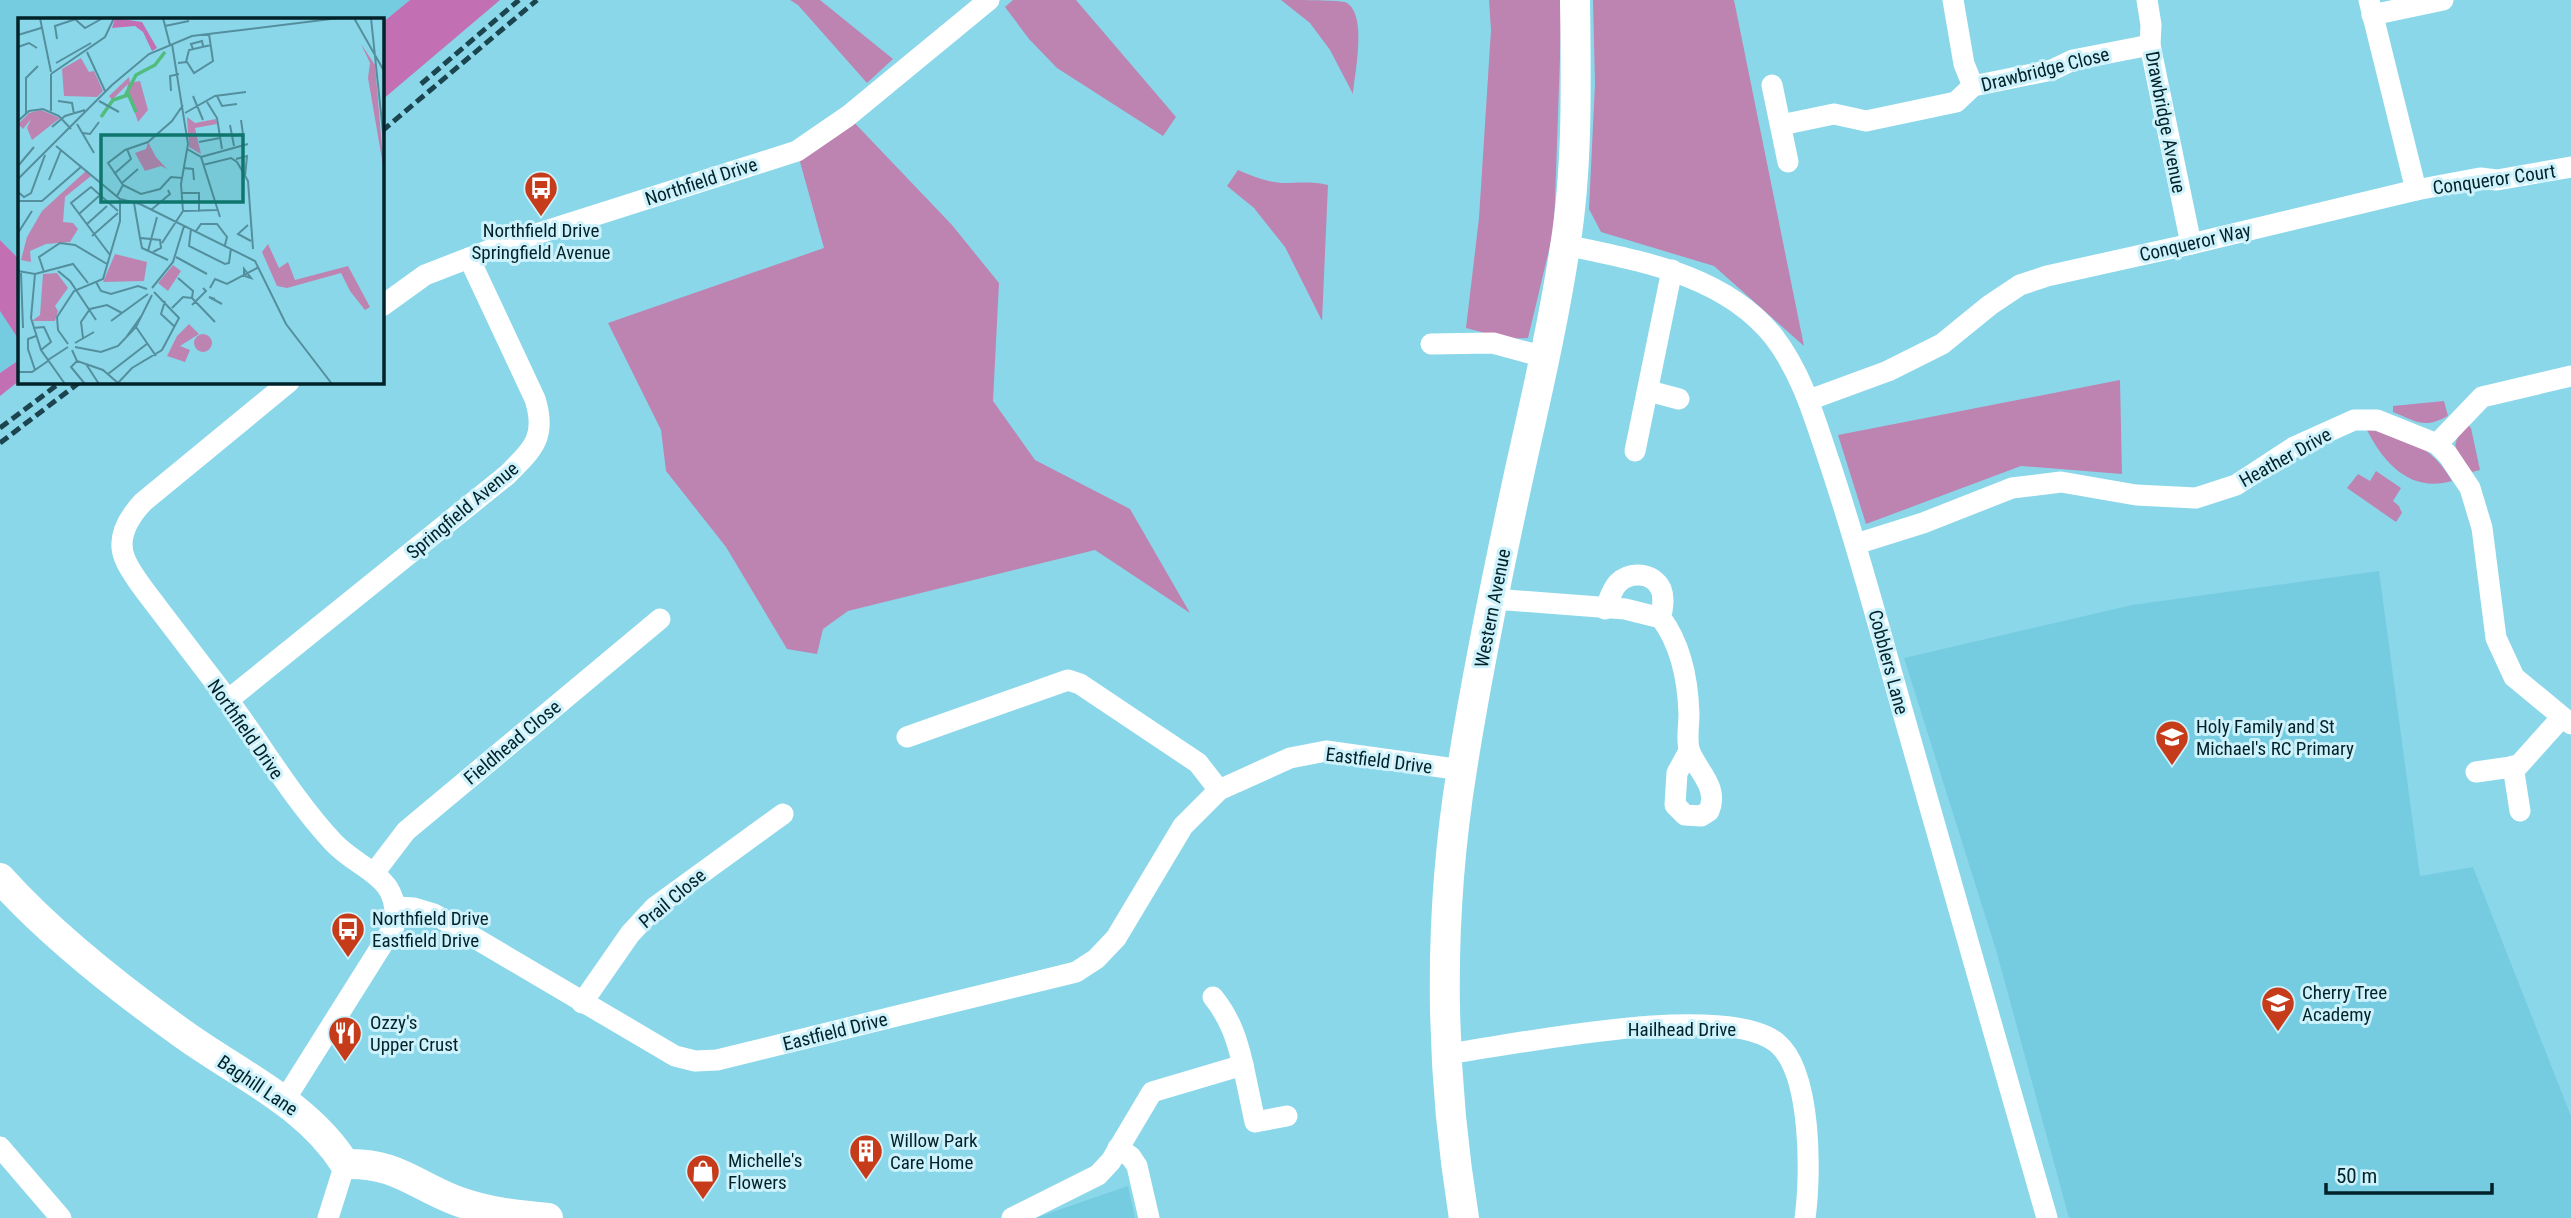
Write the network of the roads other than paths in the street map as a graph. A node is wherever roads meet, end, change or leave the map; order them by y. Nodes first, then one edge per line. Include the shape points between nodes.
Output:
1 (989, 0) edge
2 (1575, 0) edge
3 (1953, 0) edge
4 (2147, 0) edge
5 (2443, 0) edge
6 (2371, 7) edge
7 (2150, 45) junction
8 (1772, 85) dead end
9 (1973, 86) junction
10 (1781, 125) junction
11 (1788, 162) dead end
12 (2571, 167) edge
13 (2416, 190) junction
14 (2191, 244) junction
15 (1566, 245) junction
16 (469, 258) junction
17 (1672, 270) junction
18 (383, 305) edge
19 (1432, 344) dead end
20 (1544, 357) junction
21 (2571, 376) edge
22 (288, 383) edge
23 (1649, 391) junction
24 (1679, 399) dead end
25 (1810, 400) junction
26 (2437, 444) junction
27 (1635, 451) dead end
28 (1856, 544) junction
29 (1494, 599) junction
30 (1605, 609) junction
31 (1661, 618) junction
32 (660, 619) dead end
33 (228, 700) junction
34 (2566, 720) edge
35 (907, 737) dead end
36 (1689, 751) dead end
37 (2513, 766) junction
38 (1462, 770) junction
39 (2476, 772) dead end
40 (1219, 790) junction
41 (2520, 811) dead end
42 (783, 814) dead end
43 (374, 873) junction
44 (0, 878) edge
45 (397, 907) junction
46 (1213, 997) dead end
47 (582, 1003) junction
48 (1446, 1054) junction
49 (1244, 1065) junction
50 (284, 1101) junction
51 (1287, 1116) dead end
52 (0, 1147) edge
53 (1118, 1148) junction
54 (345, 1164) junction
55 (61, 1218) edge
56 (328, 1218) edge
57 (548, 1218) edge
58 (1012, 1218) edge
59 (1149, 1218) edge
60 (1464, 1218) edge
61 (1805, 1218) edge
62 (2048, 1218) edge

1 - 16 street, Northfield Drive via 848,116 797,151
2 - 15 street, Western Avenue via 1574,156
3 - 9 street via 1964,64
4 - 7 street, Drawbridge Avenue
5 - 6 street
6 - 13 street
7 - 9 street, Drawbridge Close
7 - 14 street, Drawbridge Avenue
8 - 10 street
9 - 10 street, Drawbridge Close via 1956,102 1866,121 1834,114
10 - 11 street
12 - 13 street, Conqueror Court
13 - 14 street, Conqueror Way
14 - 25 street, Conqueror Way via 2020,285 1942,344
15 - 17 street, Cobblers Lane
15 - 20 street, Western Avenue
16 - 18 street, Northfield Drive via 425,275
16 - 33 street, Springfield Avenue via 535,399 541,417 538,438 506,475
17 - 23 street
17 - 25 street, Cobblers Lane via 1746,310 1773,336
19 - 20 street via 1493,343
20 - 29 street, Western Avenue
21 - 26 street via 2482,397
22 - 33 street, Northfield Drive via 143,502 132,513 123,537 124,559
23 - 24 street
23 - 27 street
25 - 28 street, Cobblers Lane
26 - 28 street, Heather Drive via 2378,420 2354,420 2294,447 2236,485 2196,498 2136,495 2061,482 2012,488
26 - 34 street, Heather Drive via 2474,498 2496,638 2514,677
28 - 62 street, Cobblers Lane
29 - 30 street
29 - 38 street, Western Avenue
30 - 31 street
30 - 31 street via 1615,585 1638,574 1651,578 1660,588
31 - 36 street via 1672,633 1686,676
32 - 43 street, Fieldhead Close via 406,831
33 - 43 street, Northfield Drive via 289,789 335,845
34 - 37 street
35 - 40 street via 1068,680 1198,763
37 - 39 street
37 - 41 street
38 - 40 street, Eastfield Drive via 1326,751 1290,758
38 - 48 street, Western Avenue via 1450,890
40 - 47 street, Eastfield Drive via 1183,827 1116,938 1076,972 717,1060 675,1056
42 - 47 street, Prail Close via 655,907 630,934
43 - 45 street, Northfield Drive via 388,885
44 - 50 street, Baghill Lane via 77,951 184,1034
45 - 47 street, Eastfield Drive via 434,914
45 - 50 street via 394,926
46 - 49 street via 1227,1013
48 - 60 street, Western Avenue via 1453,1151
48 - 61 street, Hailhead Drive via 1587,1031 1695,1026 1753,1030 1778,1044 1803,1097
49 - 51 street via 1255,1122
49 - 53 street via 1152,1092
50 - 54 street, Baghill Lane via 331,1141
52 - 55 street
53 - 58 street via 1098,1175
53 - 59 street via 1137,1166
54 - 56 street
54 - 57 street via 388,1168 457,1201 506,1214

